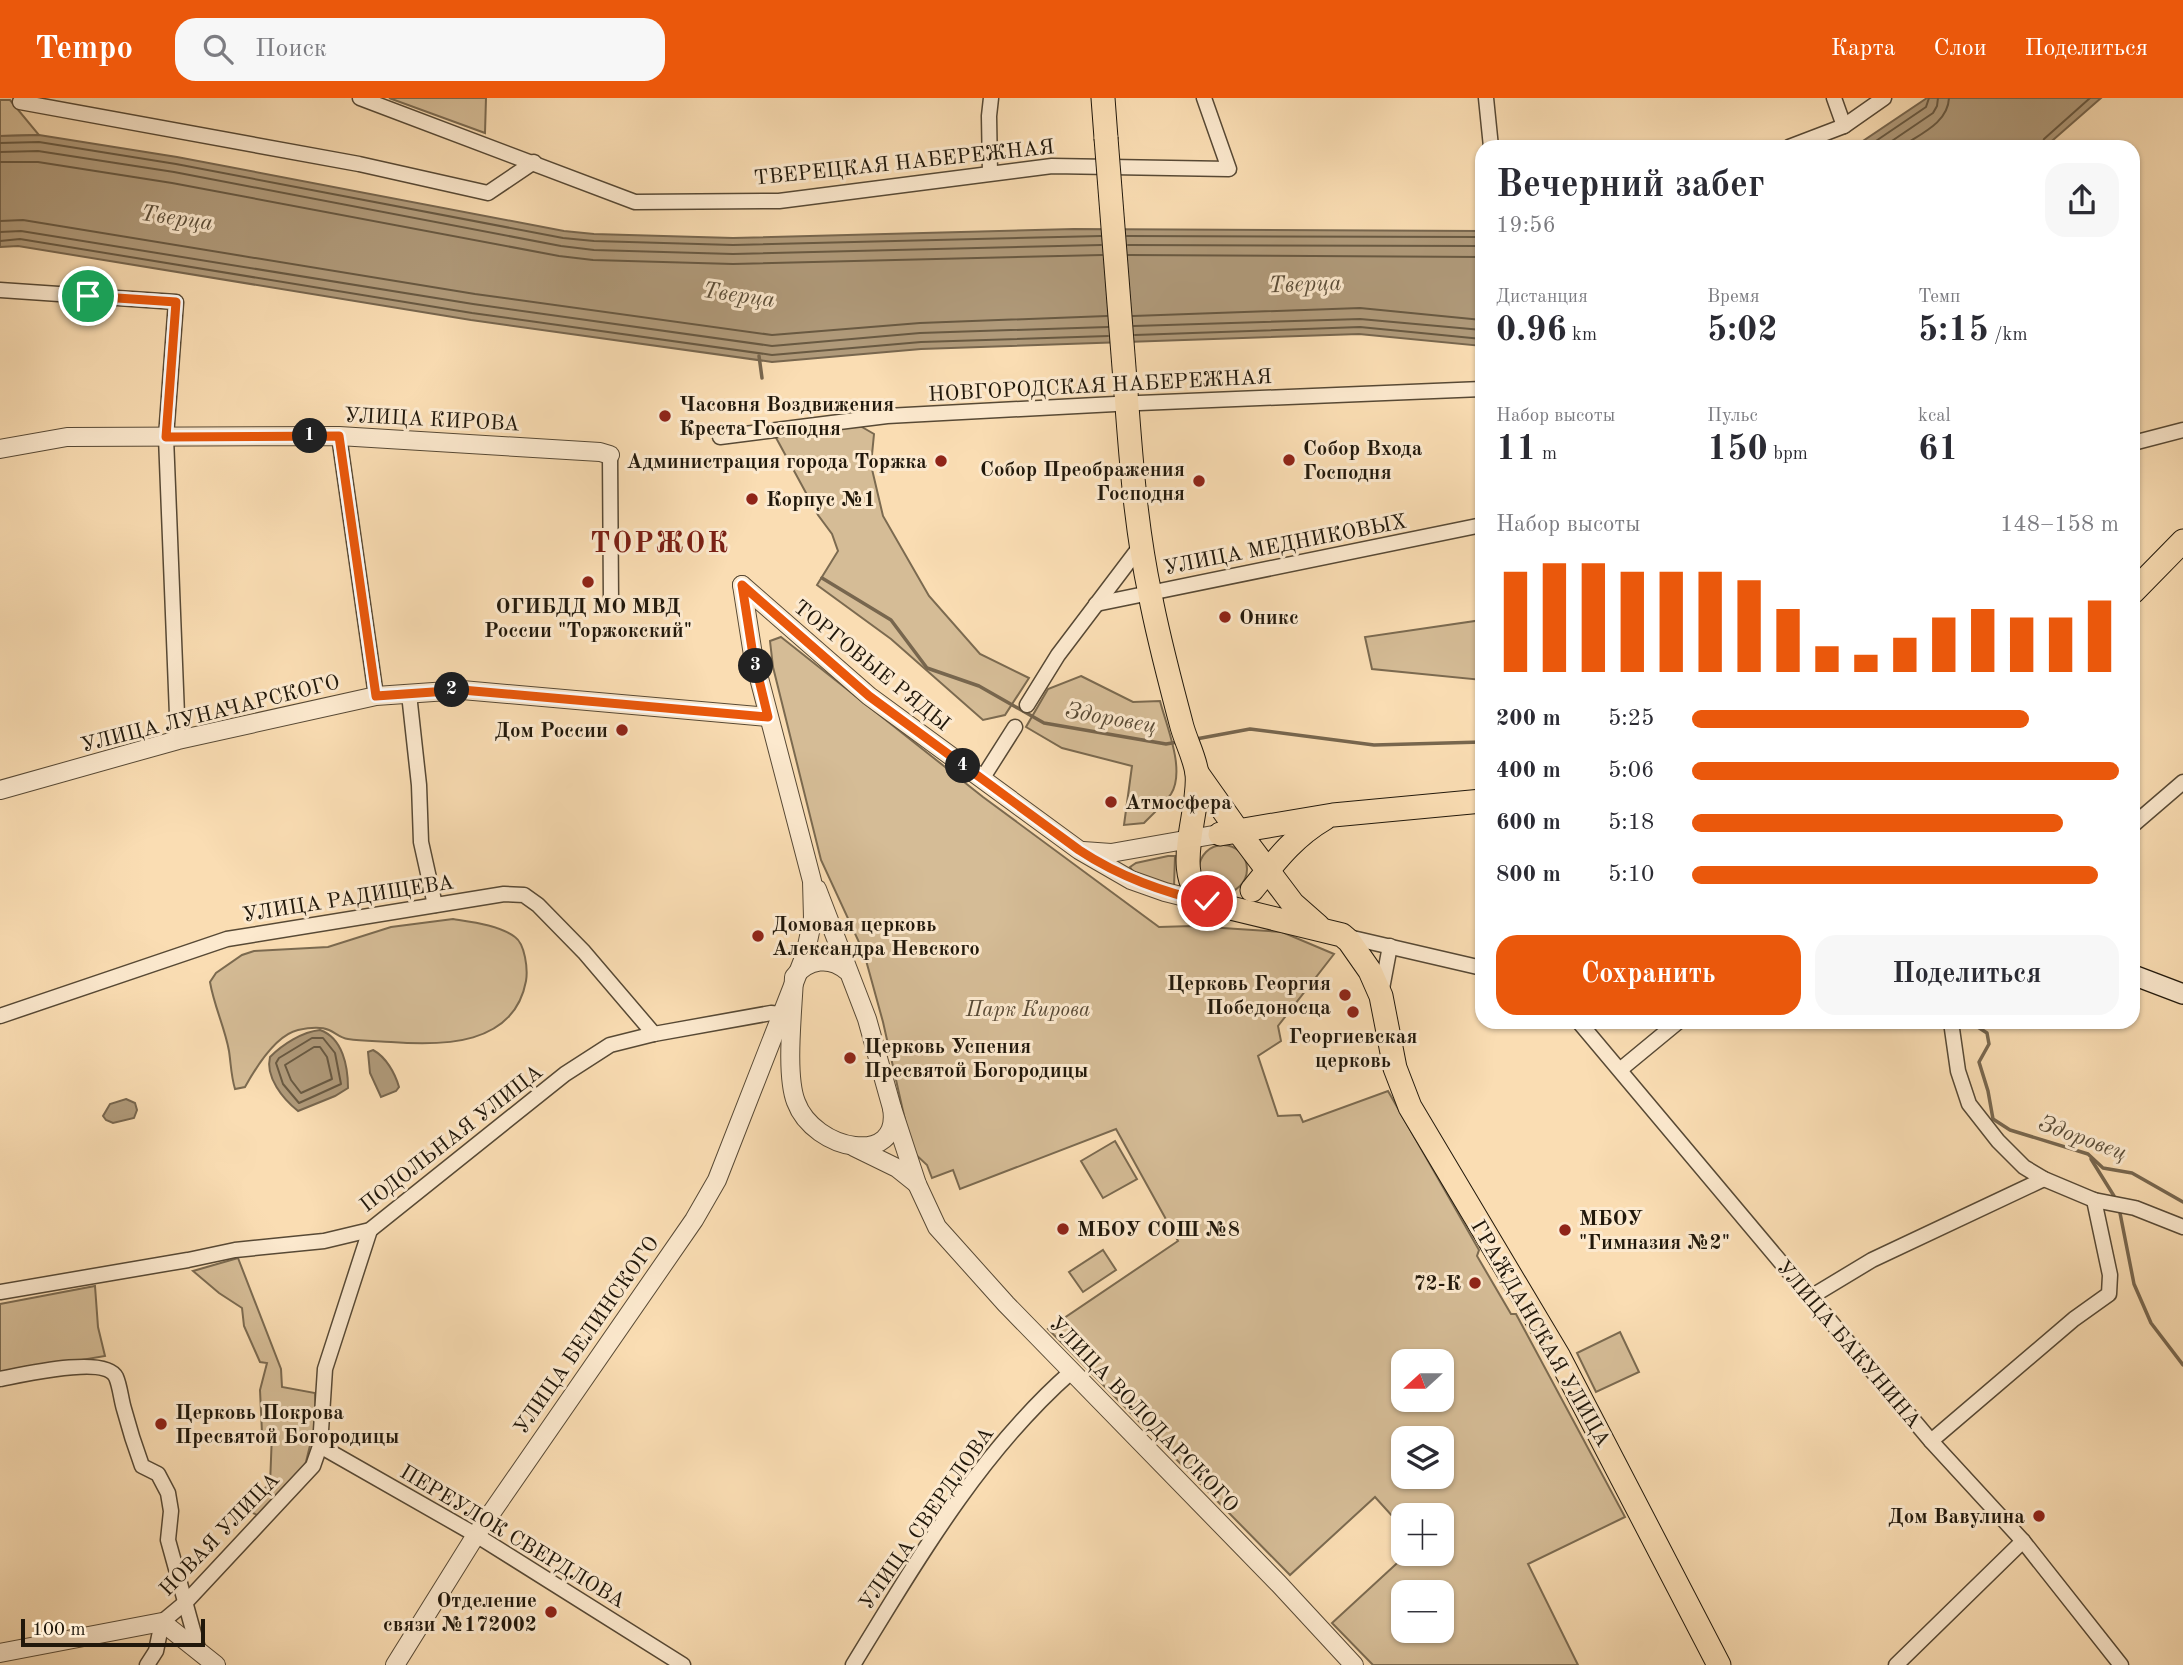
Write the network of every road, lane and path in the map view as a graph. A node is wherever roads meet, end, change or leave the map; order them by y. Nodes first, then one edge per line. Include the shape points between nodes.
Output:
1 (360, 98) edge
2 (991, 98) edge
3 (1103, 98) edge
4 (1204, 98) edge
5 (1486, 98) edge
6 (1834, 98) edge
7 (1884, 98) edge
8 (20, 102) dead end
9 (1844, 126) junction
10 (1490, 140) edge
11 (1807, 140) edge
12 (534, 163) junction
13 (990, 173) junction
14 (0, 290) edge
15 (1475, 389) edge
16 (1126, 398) junction
17 (2183, 430) edge
18 (339, 436) junction
19 (166, 437) junction
20 (720, 437) dead end
21 (2140, 441) edge
22 (0, 449) edge
23 (610, 455) joint
24 (1475, 526) edge
25 (2183, 541) edge
26 (1142, 544) junction
27 (2140, 585) edge
28 (1149, 593) junction
29 (611, 601) dead end
30 (1096, 604) junction
31 (409, 694) junction
32 (376, 696) junction
33 (1027, 705) dead end
34 (768, 717) junction
35 (1015, 727) dead end
36 (178, 740) junction
37 (1200, 775) junction
38 (982, 779) junction
39 (2183, 782) edge
40 (0, 790) edge
41 (1475, 802) edge
42 (1195, 810) junction
43 (1333, 815) junction
44 (2140, 819) edge
45 (1293, 821) junction
46 (1227, 839) junction
47 (1156, 844) junction
48 (1079, 850) junction
49 (809, 869) junction
50 (1268, 870) junction
51 (1252, 890) junction
52 (1215, 904) junction
53 (435, 905) junction
54 (1334, 933) junction
55 (1390, 946) junction
56 (1475, 966) edge
57 (848, 971) junction
58 (794, 977) junction
59 (2140, 978) edge
60 (2183, 994) edge
61 (1381, 996) junction
62 (1, 1011) edge
63 (787, 1014) junction
64 (1585, 1029) edge
65 (1669, 1029) edge
66 (1952, 1029) edge
67 (654, 1034) junction
68 (1620, 1069) junction
69 (892, 1108) junction
70 (851, 1146) junction
71 (2044, 1179) junction
72 (917, 1184) junction
73 (2094, 1200) junction
74 (2183, 1227) edge
75 (370, 1230) junction
76 (0, 1292) edge
77 (1809, 1298) junction
78 (1071, 1372) junction
79 (0, 1379) edge
80 (1931, 1441) junction
81 (320, 1446) junction
82 (476, 1535) junction
83 (2023, 1541) junction
84 (186, 1602) junction
85 (162, 1622) junction
86 (199, 1652) junction
87 (0, 1653) edge
88 (147, 1665) edge
89 (216, 1665) edge
90 (395, 1665) edge
91 (683, 1665) edge
92 (853, 1665) edge
93 (1354, 1665) edge
94 (1719, 1665) edge
95 (1896, 1665) edge
96 (2121, 1665) edge

1 - 12 street, ТВЕРЕЦКАЯ НАБЕРЕЖНАЯ
2 - 13 street
3 - 16 main road, bridge
4 - 13 street, ТВЕРЕЦКАЯ НАБЕРЕЖНАЯ via 1229,169 1052,166
5 - 10 street
6 - 9 street
7 - 9 street
8 - 12 street via 359,164 488,193
9 - 11 street
12 - 13 street, ТВЕРЕЦКАЯ НАБЕРЕЖНАЯ via 635,206 779,201
14 - 19 street via 176,302
15 - 16 street, НОВГОРОДСКАЯ НАБЕРЕЖНАЯ
16 - 20 street, НОВГОРОДСКАЯ НАБЕРЕЖНАЯ via 887,416
16 - 26 main road
17 - 21 street
18 - 19 street, УЛИЦА КИРОВА
18 - 23 street, УЛИЦА КИРОВА
18 - 32 street
19 - 22 street, УЛИЦА КИРОВА via 67,437
19 - 36 street
23 - 29 street
24 - 28 street, УЛИЦА МЕДНИКОВЫХ
25 - 27 main road
26 - 28 main road
26 - 30 street, УЛИЦА МЕДНИКОВЫХ
28 - 30 street, УЛИЦА МЕДНИКОВЫХ
28 - 37 main road via 1182,727
30 - 33 street, УЛИЦА МЕДНИКОВЫХ
31 - 32 street, УЛИЦА ЛУНАЧАРСКОГО
31 - 34 street, УЛИЦА ЛУНАЧАРСКОГО via 462,690
31 - 53 street via 421,842
32 - 36 street, УЛИЦА ЛУНАЧАРСКОГО
34 - 38 street, ТОРГОВЫЕ РЯДЫ via 742,585 869,696
34 - 49 street
35 - 38 street
36 - 40 street, УЛИЦА ЛУНАЧАРСКОГО
37 - 42 main road
37 - 45 main road via 1224,802 1248,814
37 - 46 main road, ГРАЖДАНСКАЯ УЛИЦА
38 - 48 street, ТОРГОВЫЕ РЯДЫ
39 - 44 street
41 - 43 main road
42 - 46 main road
42 - 47 street
43 - 45 main road
43 - 50 main road via 1300,835
45 - 46 main road
46 - 47 street
46 - 50 main road, ГРАЖДАНСКАЯ УЛИЦА
46 - 51 main road via 1258,867
46 - 52 main road via 1188,861 1192,888
47 - 48 street via 1107,853
48 - 52 street, ТОРГОВЫЕ РЯДЫ via 1143,884
49 - 57 street, УЛИЦА ВОЛОДАРСКОГО
49 - 58 street, УЛИЦА БЕЛИНСКОГО via 813,918
50 - 51 main road
50 - 54 main road, ГРАЖДАНСКАЯ УЛИЦА via 1298,909
51 - 52 main road via 1237,902
52 - 54 main road
53 - 62 street, УЛИЦА РАДИЩЕВА via 227,939
53 - 67 street, УЛИЦА РАДИЩЕВА via 524,895 584,952
54 - 55 street
54 - 61 main road, ГРАЖДАНСКАЯ УЛИЦА via 1366,963
55 - 56 street
55 - 61 street, ГРАЖДАНСКАЯ УЛИЦА
57 - 58 street via 817,961
57 - 69 street, УЛИЦА ВОЛОДАРСКОГО
58 - 63 street, УЛИЦА БЕЛИНСКОГО
59 - 60 main road
61 - 94 main road, ГРАЖДАНСКАЯ УЛИЦА via 1395,1068 1410,1107 1559,1357
63 - 67 street, ПОДОЛЬНАЯ УЛИЦА
63 - 70 street, УЛИЦА ВОЛОДАРСКОГО via 791,1080 798,1108 824,1136
63 - 82 street, УЛИЦА БЕЛИНСКОГО via 706,1200
64 - 68 street, УЛИЦА БАКУНИНА
65 - 68 street
66 - 71 street via 1969,1104 1998,1141
67 - 75 street, ПОДОЛЬНАЯ УЛИЦА via 610,1045 565,1074
68 - 77 street, УЛИЦА БАКУНИНА
69 - 70 street via 892,1123 881,1140
69 - 72 street, УЛИЦА ВОЛОДАРСКОГО
70 - 72 street, УЛИЦА ВОЛОДАРСКОГО via 897,1168
71 - 73 street
71 - 77 street via 1872,1259
72 - 78 street, УЛИЦА ВОЛОДАРСКОГО via 937,1227
73 - 74 street via 2135,1208
73 - 80 street via 2110,1275 2109,1294
75 - 76 street, ПОДОЛЬНАЯ УЛИЦА
75 - 81 street, НОВАЯ УЛИЦА via 325,1369
77 - 80 street, УЛИЦА БАКУНИНА
78 - 92 street, УЛИЦА СВЕРДЛОВА via 1002,1442 909,1574
78 - 93 street, УЛИЦА ВОЛОДАРСКОГО
79 - 84 street via 98,1367 115,1376 142,1466 158,1474 168,1493 168,1540
80 - 83 street, УЛИЦА БАКУНИНА
81 - 82 street, ПЕРЕУЛОК СВЕРДЛОВА
81 - 84 street, НОВАЯ УЛИЦА via 313,1466
82 - 90 street, УЛИЦА БЕЛИНСКОГО
82 - 91 street, ПЕРЕУЛОК СВЕРДЛОВА
83 - 95 street
83 - 96 street, УЛИЦА БАКУНИНА
84 - 85 street, НОВАЯ УЛИЦА
84 - 86 street
85 - 86 street
85 - 87 street
85 - 88 street, НОВАЯ УЛИЦА via 156,1651
86 - 89 street

